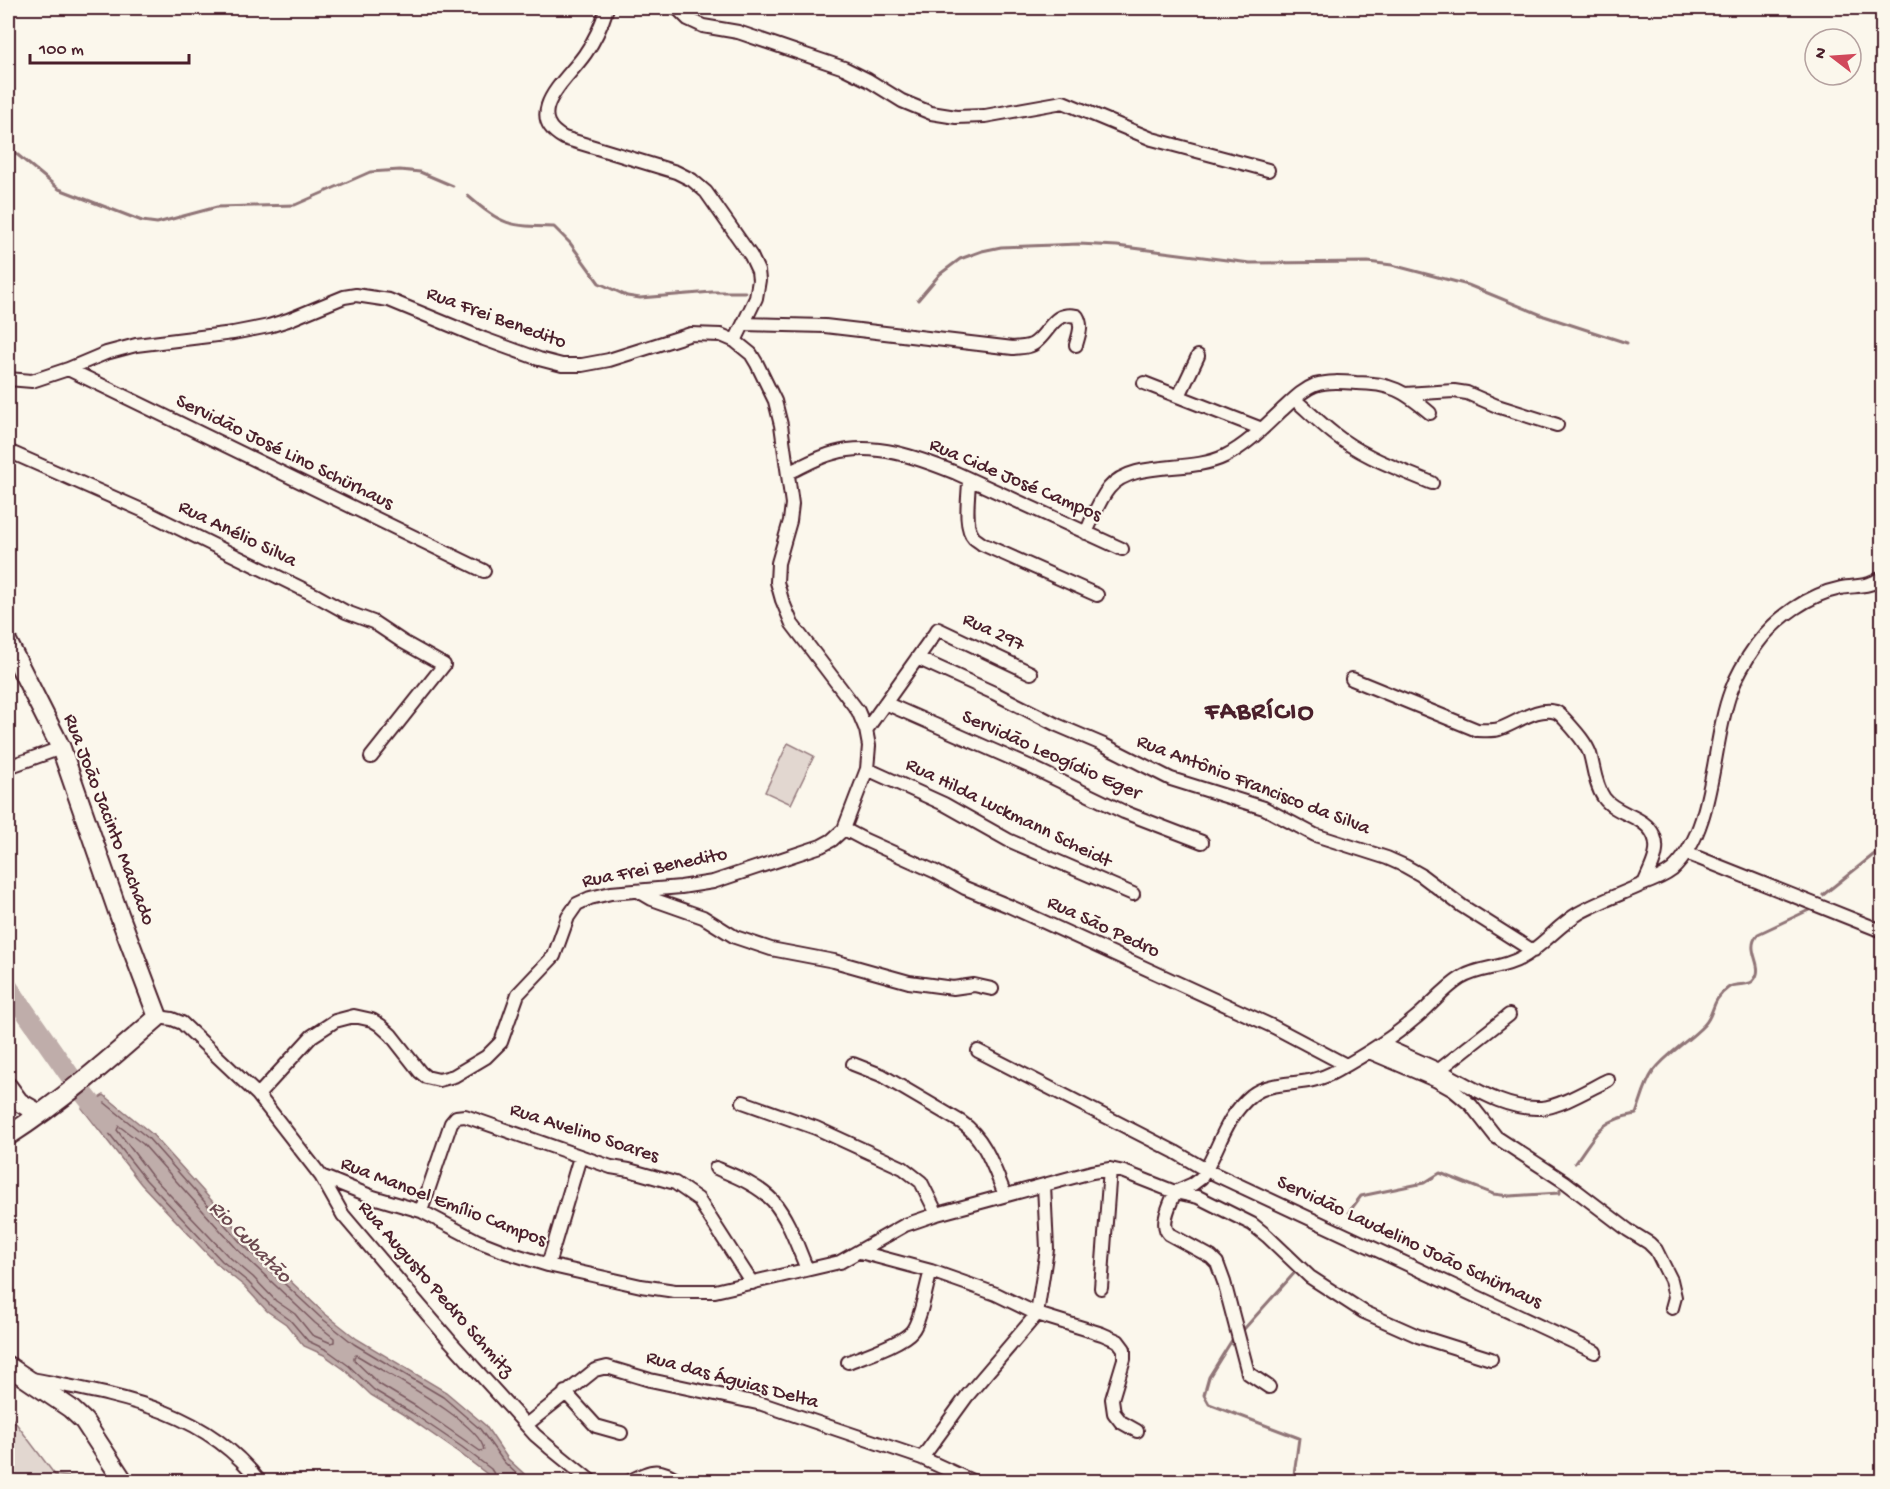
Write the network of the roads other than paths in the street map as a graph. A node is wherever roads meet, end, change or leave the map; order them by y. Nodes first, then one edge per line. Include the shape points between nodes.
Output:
1 (607, 8) edge
2 (677, 8) edge
3 (1268, 170) dead end
4 (744, 324) junction
5 (735, 341) junction
6 (1076, 345) dead end
7 (1198, 356) dead end
8 (68, 369) junction
9 (8, 379) edge
10 (1144, 383) dead end
11 (1406, 394) junction
12 (1179, 396) junction
13 (1294, 399) junction
14 (1430, 413) dead end
15 (1557, 425) dead end
16 (1262, 429) junction
17 (8, 451) edge
18 (788, 474) junction
19 (969, 480) junction
20 (1432, 483) dead end
21 (1086, 533) junction
22 (1122, 549) dead end
23 (484, 571) dead end
24 (1882, 577) edge
25 (1097, 595) dead end
26 (8, 643) edge
27 (917, 658) junction
28 (1031, 673) dead end
29 (1352, 679) dead end
30 (885, 703) junction
31 (866, 730) junction
32 (61, 748) junction
33 (371, 757) dead end
34 (8, 767) edge
35 (867, 769) junction
36 (844, 829) junction
37 (1202, 843) dead end
38 (1686, 853) junction
39 (1644, 884) junction
40 (640, 892) junction
41 (1133, 894) dead end
42 (1882, 931) edge
43 (1533, 951) junction
44 (992, 989) dead end
45 (1509, 1015) dead end
46 (158, 1017) junction
47 (1381, 1044) junction
48 (978, 1051) dead end
49 (1369, 1052) junction
50 (853, 1064) dead end
51 (1346, 1065) junction
52 (1439, 1070) junction
53 (1608, 1080) dead end
54 (8, 1087) edge
55 (258, 1095) junction
56 (19, 1101) junction
57 (743, 1102) dead end
58 (44, 1111) junction
59 (15, 1131) edge
60 (580, 1157) junction
61 (716, 1168) dead end
62 (1110, 1169) junction
63 (1206, 1170) junction
64 (321, 1176) junction
65 (1044, 1185) junction
66 (1175, 1192) junction
67 (1005, 1195) junction
68 (421, 1211) junction
69 (937, 1214) junction
70 (860, 1252) junction
71 (548, 1265) junction
72 (807, 1269) junction
73 (931, 1271) junction
74 (752, 1283) junction
75 (1101, 1288) dead end
76 (1672, 1308) dead end
77 (1037, 1314) junction
78 (1595, 1352) dead end
79 (1491, 1359) dead end
80 (848, 1362) dead end
81 (8, 1366) edge
82 (28, 1378) junction
83 (1269, 1387) dead end
84 (565, 1392) junction
85 (526, 1425) junction
86 (1137, 1431) dead end
87 (621, 1433) dead end
88 (922, 1458) junction
89 (124, 1482) edge
90 (260, 1482) edge
91 (592, 1482) edge
92 (628, 1482) edge
93 (682, 1482) edge
94 (974, 1482) edge

1 - 4 street via 585,54 550,99 547,120 564,138 676,172 699,185 751,256 758,272 758,289
2 - 3 street via 688,19 704,26 748,36 844,68 931,113 985,116 1063,102 1152,139
4 - 5 street
4 - 6 street via 825,326 1013,348 1035,343 1061,316 1073,315 1081,328
5 - 8 street, Rua Frei Benedito via 721,335 691,334 609,360 561,365 389,300 356,295 269,326 136,345
5 - 18 street via 751,354 775,401
7 - 12 street
8 - 9 street, Rua Frei Benedito via 32,381
8 - 23 street, Servidão José Lino Schürhaus
10 - 12 street
11 - 13 street via 1379,383 1334,382 1313,386
11 - 14 street
11 - 15 street via 1467,393
12 - 16 street
13 - 16 street
13 - 20 street via 1348,443
16 - 21 street via 1244,445 1216,460 1122,476 1102,497
17 - 33 street, Rua Anélio Silva via 144,511 346,612 374,622 444,664
18 - 19 street, Rua Cide José Campos via 836,452 865,449 918,460
18 - 31 street via 792,510 778,564 779,591 792,624 858,711
19 - 21 street, Rua Cide José Campos
19 - 25 street via 968,514 973,537
21 - 22 street, Rua Cide José Campos
24 - 38 street via 1877,582 1831,590 1805,601 1778,621 1756,645 1731,691 1707,798
26 - 32 main road, Rua João Jacinto Machado
27 - 28 street, Rua 297 via 938,629
27 - 30 street
27 - 43 street, Rua Antônio Francisco da Silva via 1171,779 1263,808 1315,835 1405,866
29 - 39 street via 1477,730 1499,729 1536,712 1559,713 1589,751 1603,797 1653,834 1655,856
30 - 31 street
30 - 37 street, Servidão Leogídio Eger via 1124,812
31 - 35 street
32 - 34 street
32 - 46 main road, Rua João Jacinto Machado
35 - 36 street
35 - 41 street, Rua Hilda Luckmann Scheidt via 944,804 1008,840
36 - 40 street, Rua Frei Benedito via 821,846 713,882
36 - 51 street, Rua São Pedro
38 - 39 street via 1669,872
38 - 42 street
39 - 43 street via 1579,914
40 - 44 street via 703,917 735,937 771,949 909,982
40 - 55 street, Rua Frei Benedito via 611,893 577,904 554,956 518,994 501,1042 486,1057 454,1076 439,1080 426,1077 380,1025 354,1016 335,1021 312,1036
43 - 47 street via 1512,963 1462,977
45 - 52 street
46 - 55 street, Rua Augusto Pedro Schmitz via 182,1023
46 - 58 main road
47 - 49 street
47 - 52 street
48 - 63 street, Servidão Laudelino João Schürhaus
49 - 51 street
49 - 76 street via 1453,1090 1472,1105 1496,1137 1649,1243 1671,1280 1675,1298
50 - 67 street via 881,1075 972,1130 981,1141
51 - 63 street via 1316,1079 1272,1086 1252,1095 1228,1122
52 - 53 street via 1496,1101 1541,1108
54 - 56 main road
55 - 64 street, Rua Augusto Pedro Schmitz
56 - 58 main road
56 - 59 main road via 22,1114
57 - 69 street via 816,1128 903,1168 921,1182
58 - 59 main road
60 - 68 street, Rua Avelino Soares via 459,1116 451,1124
60 - 71 street
60 - 74 street, Rua Avelino Soares via 685,1188 703,1204
61 - 72 street via 750,1184 773,1202
62 - 65 street, Rua Manoel Emílio Campos
62 - 66 street, Rua Manoel Emílio Campos
62 - 75 street
63 - 66 street via 1195,1183
63 - 78 street, Servidão Laudelino João Schürhaus
64 - 68 street, Rua Manoel Emílio Campos
64 - 85 street, Rua Augusto Pedro Schmitz via 343,1215
65 - 67 street, Rua Manoel Emílio Campos
65 - 77 street via 1047,1249
66 - 79 street, Rua Manoel Emílio Campos via 1198,1197 1252,1224 1310,1277 1364,1312 1418,1336
66 - 83 street via 1165,1230 1217,1263 1248,1372
67 - 69 street, Rua Manoel Emílio Campos
68 - 71 street, Rua Manoel Emílio Campos via 491,1247
69 - 70 street, Rua Manoel Emílio Campos via 905,1225
70 - 72 street, Rua Manoel Emílio Campos via 840,1262
70 - 73 street
71 - 74 street, Rua Manoel Emílio Campos via 667,1290 715,1291
72 - 74 street, Rua Manoel Emílio Campos
73 - 77 street via 996,1294
73 - 80 street via 912,1331
77 - 86 street via 1118,1341 1125,1359 1112,1399 1114,1413
77 - 88 street via 961,1403
81 - 82 main road
82 - 89 main road via 84,1421
82 - 90 street via 137,1401 168,1413 221,1442
84 - 85 street, Rua das Águias Delta
84 - 87 street via 596,1426
84 - 88 street, Rua das Águias Delta via 595,1370 607,1367 762,1404
85 - 91 street, Rua Augusto Pedro Schmitz
88 - 94 street, Rua das Águias Delta
92 - 93 street via 657,1471

